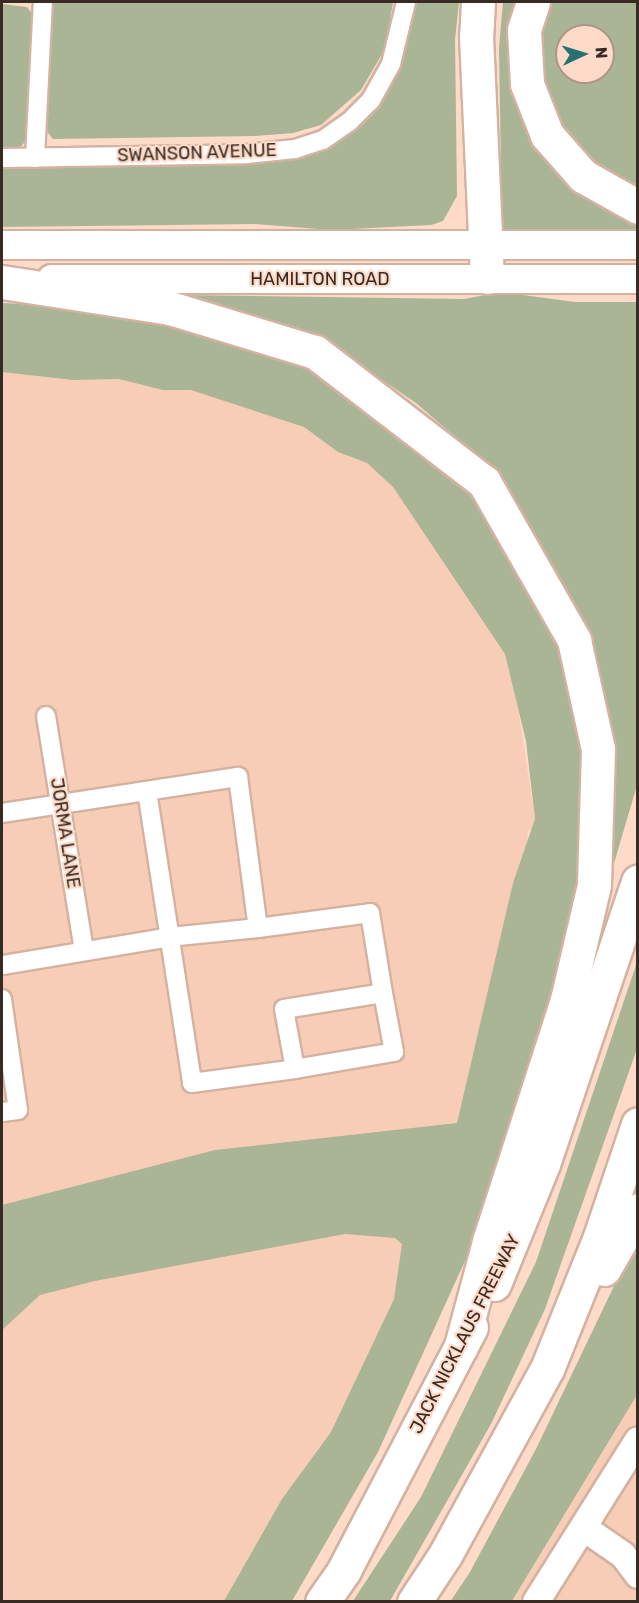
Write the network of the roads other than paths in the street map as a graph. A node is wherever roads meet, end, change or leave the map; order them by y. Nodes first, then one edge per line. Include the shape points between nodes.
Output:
1 (43, 2) edge
2 (406, 2) edge
3 (478, 2) edge
4 (533, 2) edge
5 (2, 158) edge
6 (35, 158) junction
7 (638, 207) edge
8 (2, 245) edge
9 (486, 245) junction
10 (638, 245) edge
11 (488, 278) junction
12 (638, 279) edge
13 (2, 281) edge
14 (46, 716) dead end
15 (147, 791) junction
16 (60, 804) junction
17 (2, 813) edge
18 (638, 882) edge
19 (258, 928) junction
20 (170, 937) junction
21 (84, 951) junction
22 (2, 965) edge
23 (383, 993) junction
24 (2, 999) edge
25 (295, 1069) junction
26 (2, 1112) edge
27 (638, 1124) edge
28 (638, 1210) edge
29 (461, 1346) junction
30 (547, 1369) junction
31 (638, 1440) edge
32 (584, 1528) junction
33 (638, 1575) edge
34 (322, 1602) edge
35 (414, 1602) edge
36 (536, 1602) edge

1 - 6 street
2 - 6 street, SWANSON AVENUE via 391,64 371,100 323,140 295,149 246,154
3 - 9 highway via 476,36
4 - 7 highway via 524,30 527,84 547,135 583,176
5 - 6 street, SWANSON AVENUE
8 - 9 main road, HAMILTON ROAD
9 - 10 main road, HAMILTON ROAD
9 - 11 highway
11 - 12 main road, HAMILTON ROAD
11 - 13 main road, HAMILTON ROAD
13 - 29 highway via 170,308 315,352 484,482 574,640 598,749 594,885 567,1000 489,1242
14 - 16 street, JORMA LANE
15 - 16 street
15 - 19 street via 238,777
15 - 20 street
16 - 17 street
16 - 21 street, JORMA LANE
18 - 29 highway, JACK NICKLAUS FREEWAY via 507,1259
19 - 20 street
19 - 23 street via 370,913
20 - 21 street
20 - 25 street via 192,1083
21 - 22 street
23 - 25 street via 394,1052
23 - 25 street via 284,1009
24 - 26 street via 18,1110
27 - 30 highway via 600,1237
28 - 30 highway
29 - 34 highway, JACK NICKLAUS FREEWAY via 344,1570
30 - 35 highway
31 - 32 main road
32 - 33 main road via 623,1555
32 - 36 main road

